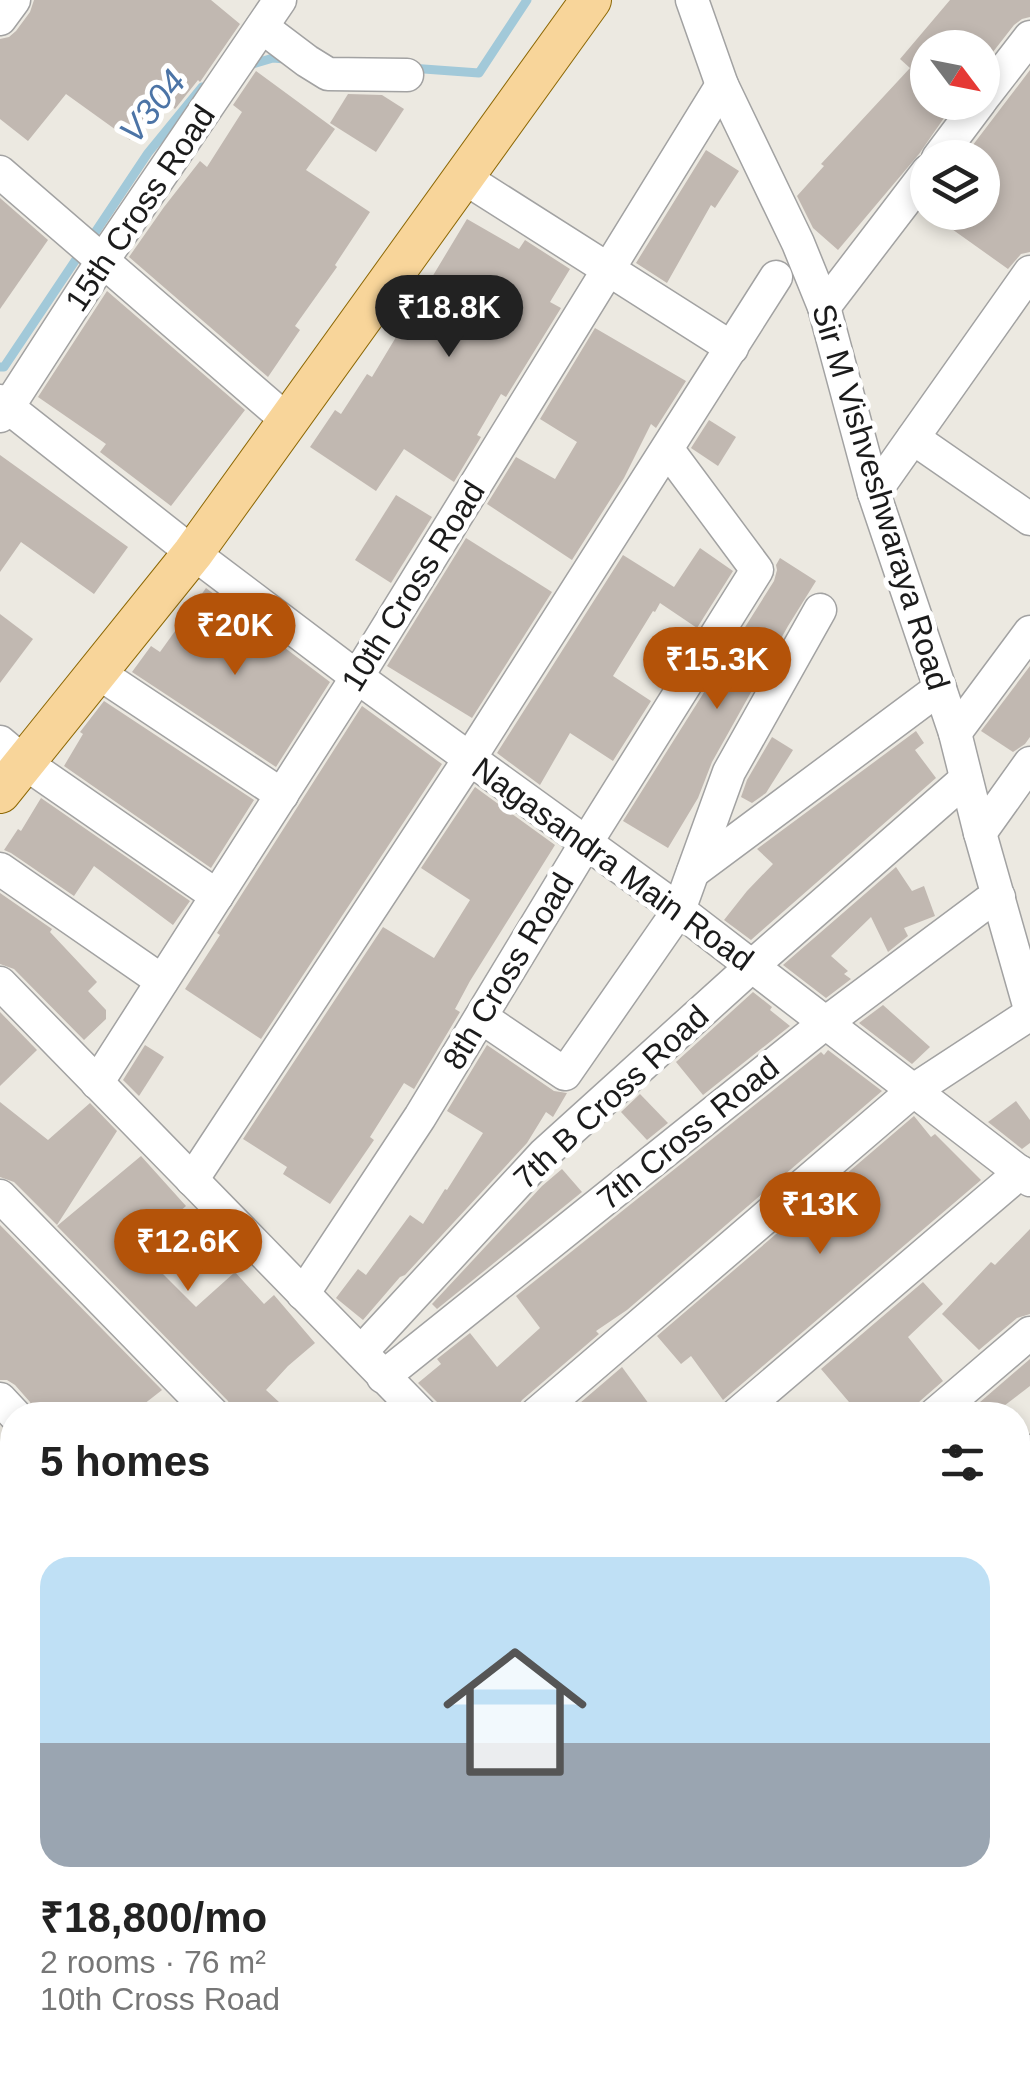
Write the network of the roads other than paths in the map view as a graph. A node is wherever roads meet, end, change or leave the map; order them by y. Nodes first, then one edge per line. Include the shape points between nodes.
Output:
1 (14, 0) edge
2 (591, 0) edge
3 (692, 0) edge
4 (271, 13) edge
5 (0, 19) edge
6 (1030, 37) edge
7 (406, 75) dead end
8 (1000, 76) edge
9 (722, 84) junction
10 (967, 120) edge
11 (952, 140) edge
12 (0, 172) edge
13 (464, 177) junction
14 (910, 195) edge
15 (103, 260) junction
16 (609, 268) junction
17 (1030, 272) edge
18 (776, 276) dead end
19 (824, 307) junction
20 (732, 348) junction
21 (3, 408) edge
22 (288, 420) junction
23 (913, 438) junction
24 (668, 450) junction
25 (874, 493) junction
26 (1030, 519) edge
27 (193, 553) junction
28 (820, 610) dead end
29 (1030, 632) edge
30 (97, 672) junction
31 (357, 676) junction
32 (940, 688) junction
33 (955, 734) junction
34 (470, 758) junction
35 (1030, 763) edge
36 (8, 766) edge
37 (966, 779) junction
38 (282, 795) junction
39 (980, 833) junction
40 (586, 843) junction
41 (0, 869) edge
42 (693, 872) junction
43 (217, 896) junction
44 (999, 897) junction
45 (680, 910) junction
46 (1023, 956) edge
47 (752, 966) junction
48 (162, 981) junction
49 (0, 982) edge
50 (1030, 1011) edge
51 (481, 1017) junction
52 (824, 1024) junction
53 (566, 1074) junction
54 (97, 1083) junction
55 (914, 1090) junction
56 (605, 1098) junction
57 (1025, 1176) edge
58 (192, 1180) junction
59 (0, 1196) edge
60 (303, 1294) junction
61 (1030, 1333) edge
62 (361, 1352) junction
63 (383, 1377) junction
64 (201, 1402) edge
65 (409, 1402) edge
66 (550, 1402) edge
67 (752, 1402) edge
68 (949, 1402) edge

1 - 5 street
2 - 13 main road
3 - 9 street, Sir M Vishveshwaraya Road
4 - 7 street via 308,61 328,74
4 - 15 street, 15th Cross Road
6 - 8 street
9 - 16 street, 10th Cross Road
9 - 19 street, Sir M Vishveshwaraya Road
10 - 11 street
12 - 15 street
13 - 16 street
13 - 22 main road
14 - 19 street
15 - 21 street, 15th Cross Road
15 - 22 street
16 - 20 street
16 - 31 street, 10th Cross Road
17 - 23 street
18 - 20 street
19 - 25 street, Sir M Vishveshwaraya Road
20 - 24 street
21 - 27 street, Nagasandra Main Road
22 - 27 main road
23 - 25 street
23 - 26 street
24 - 34 street
24 - 40 street, 8th Cross Road via 757,570
25 - 32 street, Sir M Vishveshwaraya Road
27 - 30 main road
27 - 31 street, Nagasandra Main Road
28 - 42 street via 729,772
29 - 33 street
30 - 36 main road
30 - 38 street
31 - 34 street, Nagasandra Main Road
31 - 38 street, 10th Cross Road
32 - 33 street, Sir M Vishveshwaraya Road
32 - 42 street
33 - 37 street, Sir M Vishveshwaraya Road
34 - 40 street, Nagasandra Main Road
34 - 58 street
35 - 39 street
36 - 43 street
37 - 39 street, Sir M Vishveshwaraya Road
37 - 47 street, 7th B Cross Road
38 - 43 street, 10th Cross Road
39 - 44 street, Sir M Vishveshwaraya Road
40 - 45 street, Nagasandra Main Road
40 - 51 street, 8th Cross Road
41 - 48 street
42 - 45 street
43 - 48 street, 10th Cross Road
44 - 46 street, Sir M Vishveshwaraya Road
44 - 52 street, 7th Cross Road
45 - 47 street, Nagasandra Main Road
45 - 53 street
46 - 50 street, Sir M Vishveshwaraya Road
47 - 52 street, Nagasandra Main Road
47 - 56 street, 7th B Cross Road
48 - 54 street, 10th Cross Road
49 - 54 street
50 - 55 street
51 - 53 street
51 - 60 street, 8th Cross Road
52 - 55 street, Nagasandra Main Road
52 - 63 street, 7th Cross Road
53 - 56 street
54 - 58 street
55 - 57 street, Nagasandra Main Road
55 - 66 street
56 - 62 street, 7th B Cross Road via 544,1154
57 - 67 street
58 - 60 street
59 - 64 street
60 - 62 street
61 - 68 street
62 - 63 street
63 - 65 street

